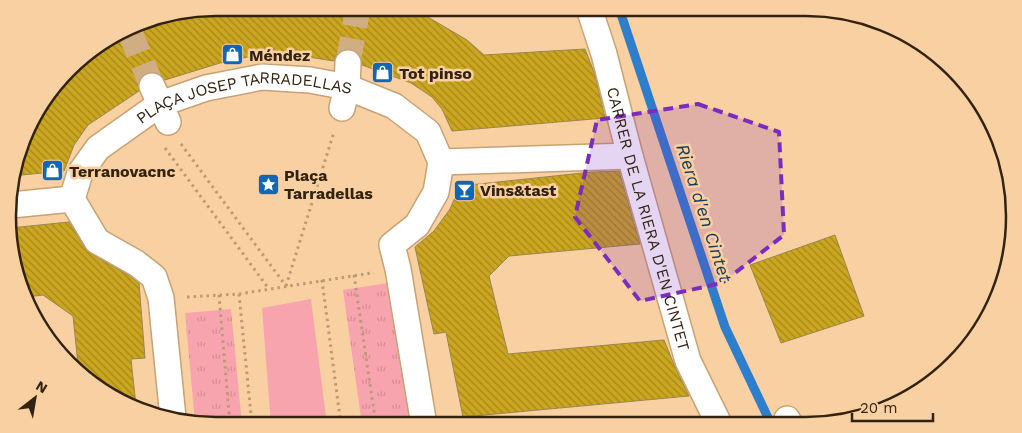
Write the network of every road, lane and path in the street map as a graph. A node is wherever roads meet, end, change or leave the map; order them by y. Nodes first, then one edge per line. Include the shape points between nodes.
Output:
1 (592, 16) edge
2 (348, 63) tunnel mouth
3 (345, 98) junction
4 (155, 107) junction
5 (334, 132) dead end
6 (181, 143) dead end
7 (630, 156) junction
8 (441, 162) junction
9 (72, 199) junction
10 (17, 204) edge
11 (398, 269) junction
12 (354, 275) junction
13 (322, 280) junction
14 (286, 286) junction
15 (269, 289) junction
16 (239, 294) junction
17 (219, 295) junction
18 (161, 298) junction
19 (172, 412) edge
20 (229, 417) edge
21 (251, 417) edge
22 (340, 417) edge
23 (375, 417) edge
24 (423, 417) edge
25 (716, 417) edge

1 - 7 street, CARRER DE LA RIERA D'EN CINTET
2 - 3 street
3 - 4 street, PLAÇA JOSEP TARRADELLAS via 310,80 262,77 206,88
3 - 8 street, PLAÇA JOSEP TARRADELLAS via 394,106 428,132
4 - 9 street, PLAÇA JOSEP TARRADELLAS via 98,148 80,173
4 - 15 path
5 - 14 path
6 - 14 path
7 - 8 street
7 - 25 street, CARRER DE LA RIERA D'EN CINTET via 688,361
8 - 11 street via 436,192 417,225 392,245
9 - 10 street
9 - 18 street via 97,241 154,277
11 - 12 path
11 - 24 street
12 - 13 path
12 - 23 path
13 - 14 path
13 - 22 path
14 - 15 path
15 - 16 path
16 - 17 path
16 - 21 path
17 - 18 path
17 - 20 path
18 - 19 street

